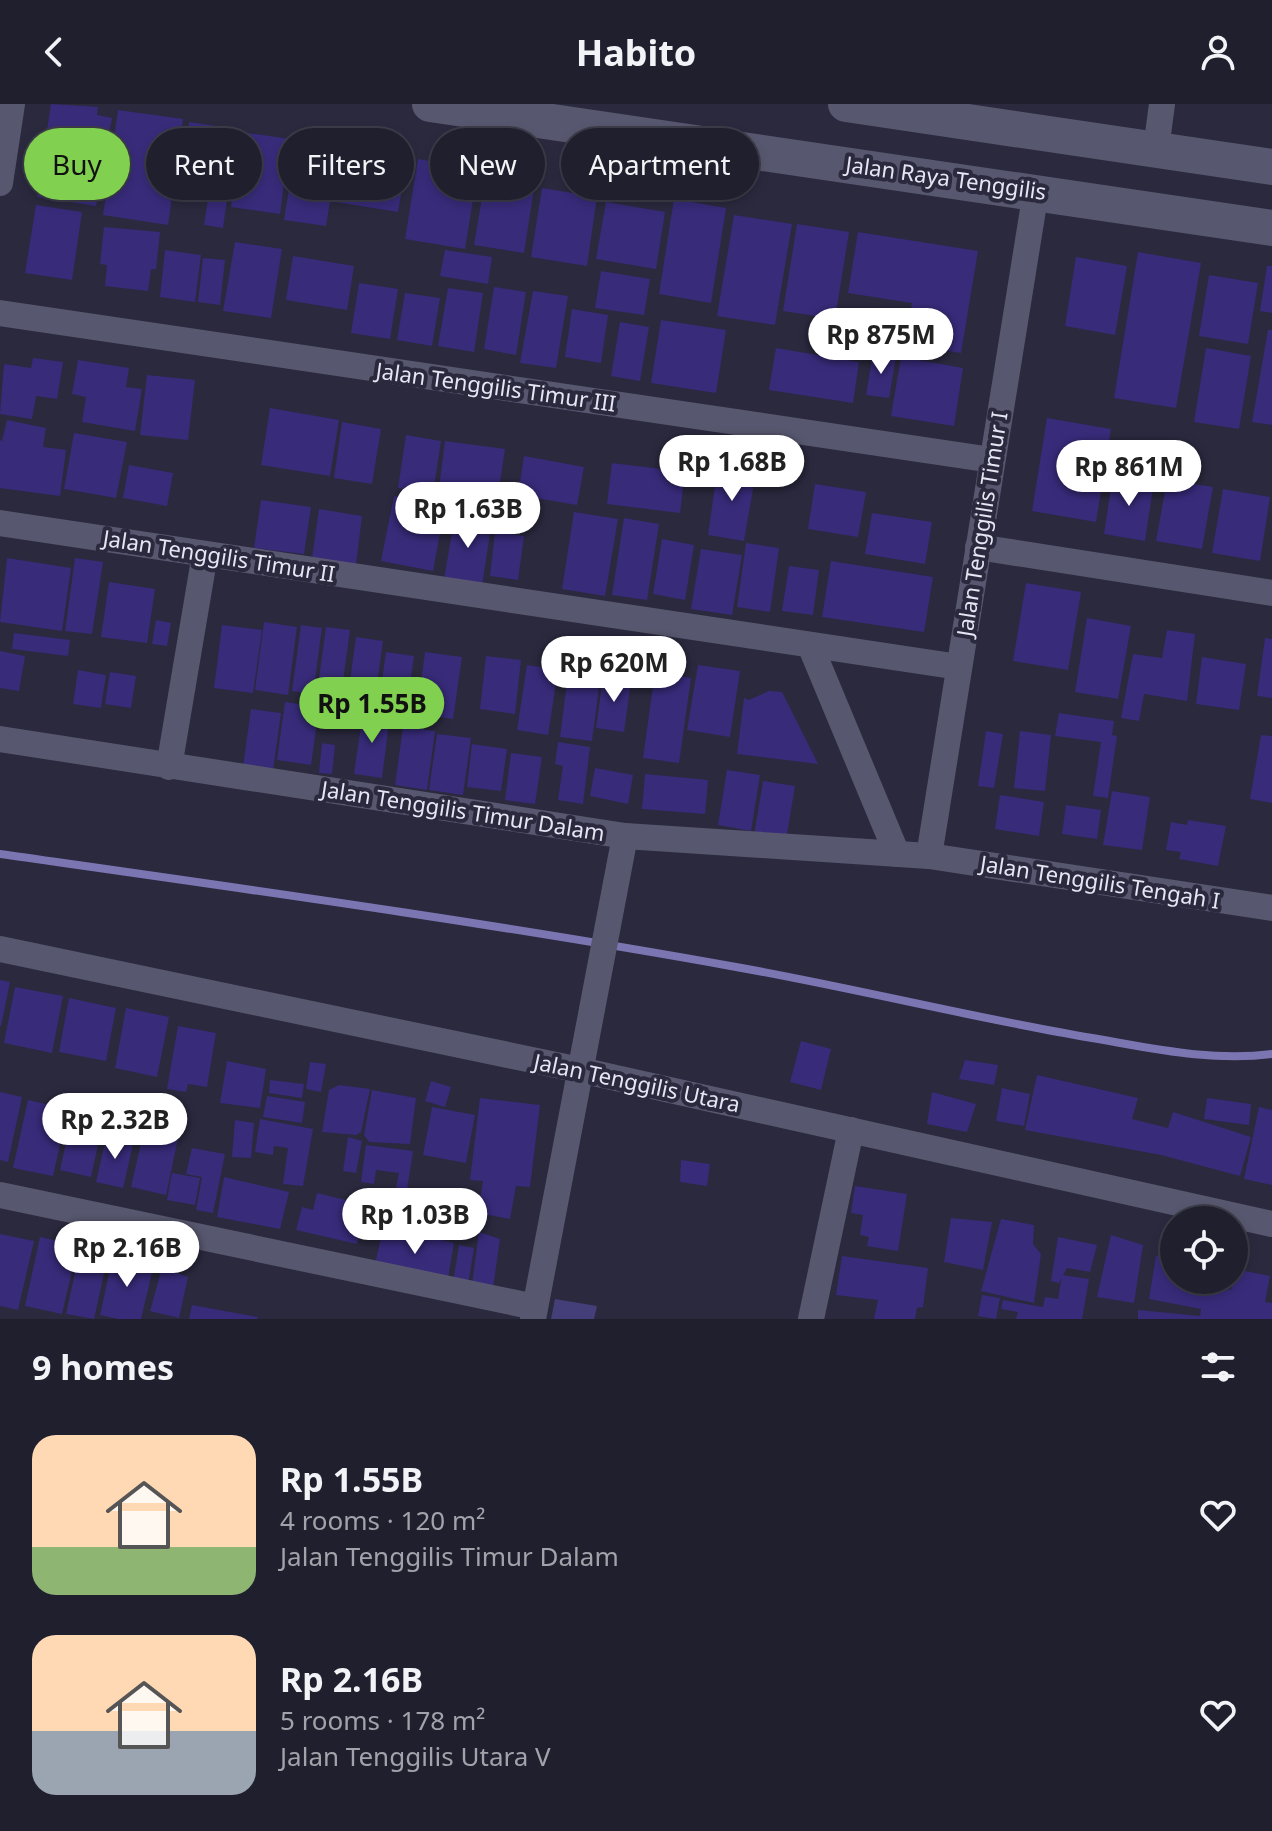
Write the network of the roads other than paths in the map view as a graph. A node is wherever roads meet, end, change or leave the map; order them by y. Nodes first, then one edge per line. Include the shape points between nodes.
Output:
1 (12, 104) edge
2 (430, 104) edge
3 (846, 104) edge
4 (1162, 104) edge
5 (1156, 149) junction
6 (1272, 167) edge
7 (0, 183) edge
8 (1036, 191) junction
9 (1272, 228) edge
10 (0, 313) edge
11 (992, 460) junction
12 (0, 523) edge
13 (978, 547) junction
14 (205, 554) junction
15 (1272, 593) edge
16 (810, 645) junction
17 (959, 667) junction
18 (0, 739) edge
19 (169, 767) junction
20 (625, 836) junction
21 (897, 854) junction
22 (929, 856) junction
23 (1272, 908) edge
24 (0, 949) edge
25 (580, 1070) junction
26 (851, 1130) junction
27 (0, 1195) edge
28 (1272, 1224) edge
29 (534, 1313) edge
30 (811, 1319) edge

1 - 7 street
2 - 8 main road, Jalan Raya Tenggilis
3 - 5 main road
4 - 5 street
5 - 6 main road
8 - 9 main road, Jalan Raya Tenggilis
8 - 11 street, Jalan Tenggilis Timur I
10 - 11 street, Jalan Tenggilis Timur III
11 - 13 street, Jalan Tenggilis Timur I
12 - 14 street, Jalan Tenggilis Timur II
13 - 15 street
13 - 17 street, Jalan Tenggilis Timur I
14 - 16 street, Jalan Tenggilis Timur II
14 - 19 street
16 - 17 street, Jalan Tenggilis Timur II
16 - 21 street
17 - 22 street, Jalan Tenggilis Timur I
18 - 19 street, Jalan Tenggilis Timur Dalam
19 - 20 street, Jalan Tenggilis Timur Dalam
20 - 21 street, Jalan Tenggilis Timur Dalam
20 - 25 street
21 - 22 street, Jalan Tenggilis Timur Dalam
22 - 23 street, Jalan Tenggilis Tengah I
24 - 25 street, Jalan Tenggilis Utara
25 - 26 street, Jalan Tenggilis Utara
25 - 29 street
26 - 28 street, Jalan Tenggilis Utara
26 - 30 street
27 - 29 street

